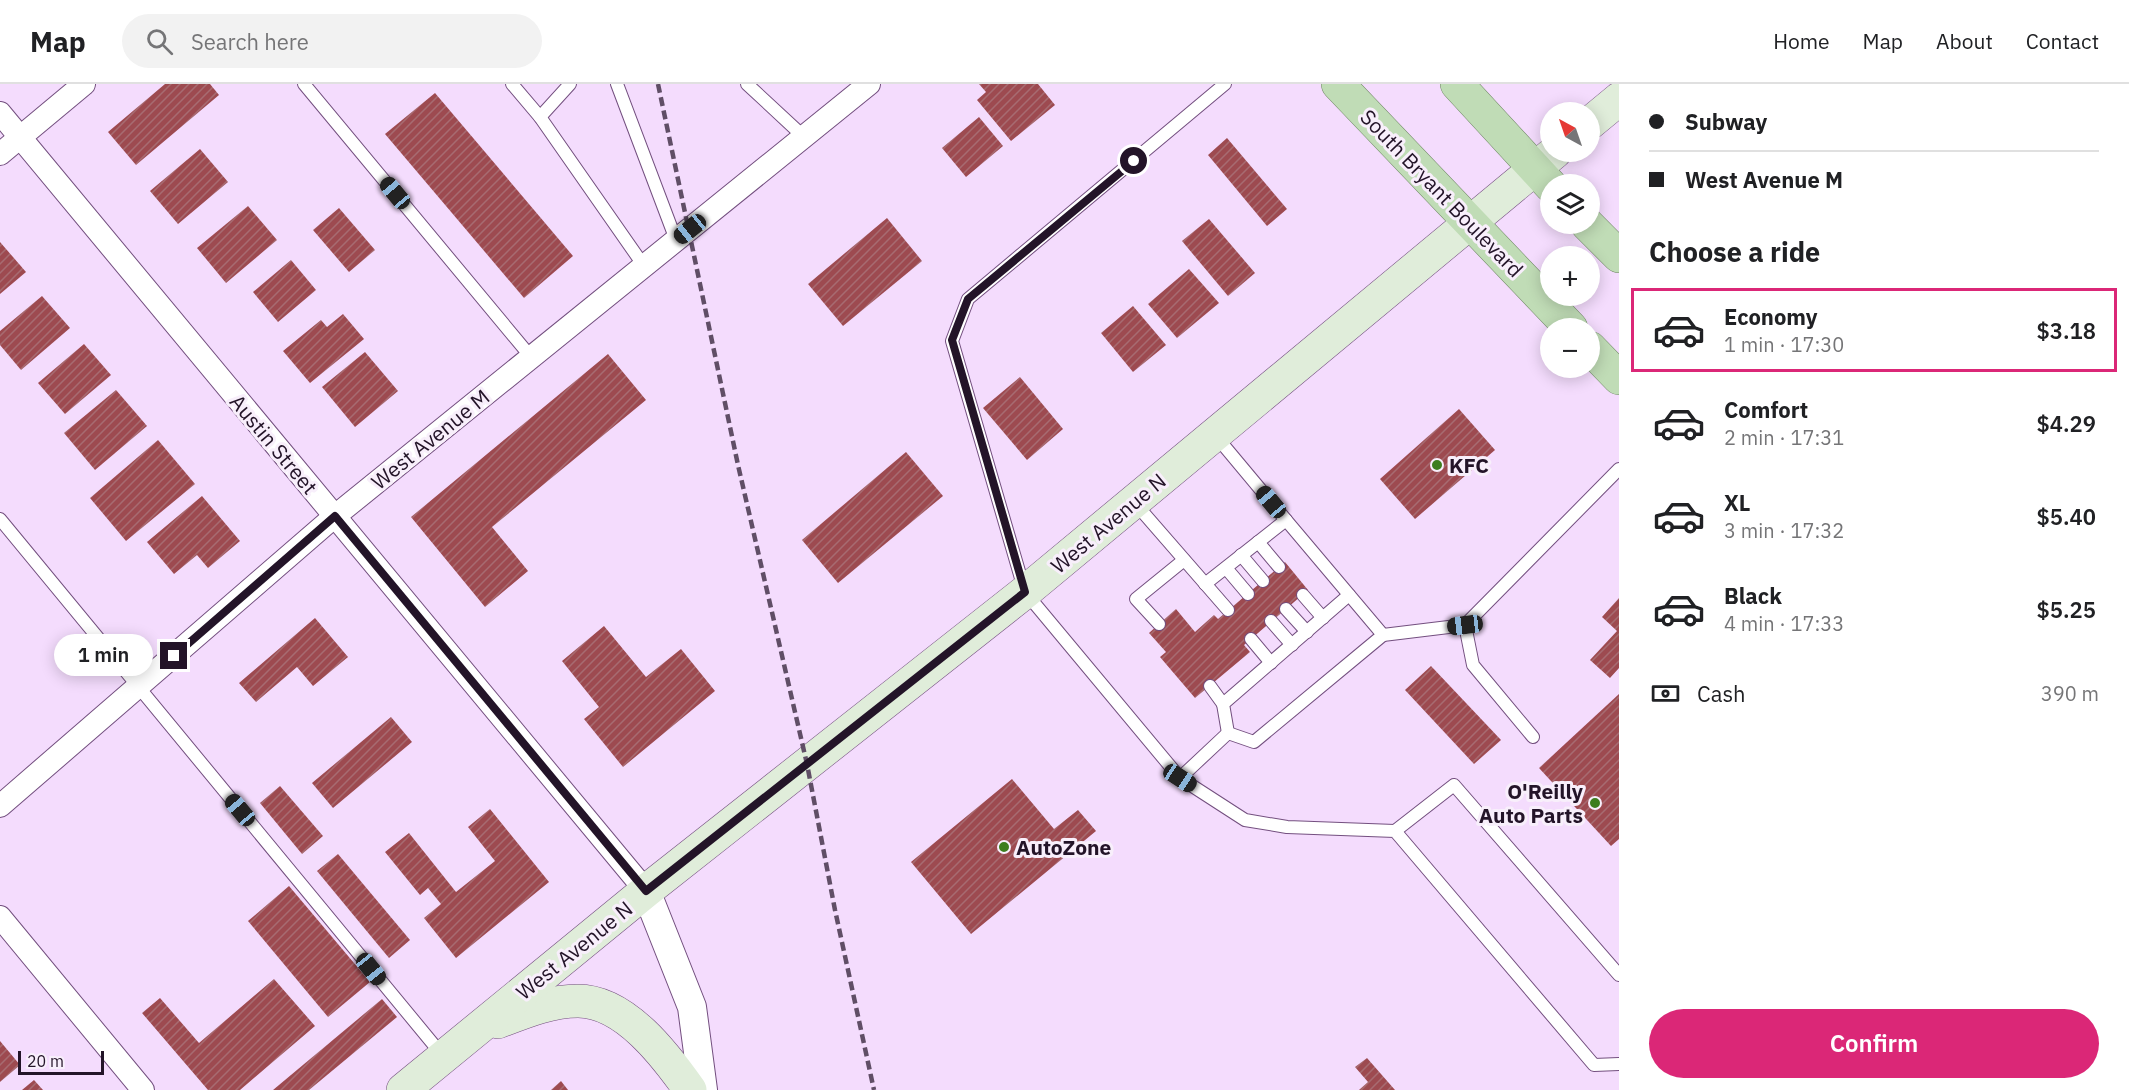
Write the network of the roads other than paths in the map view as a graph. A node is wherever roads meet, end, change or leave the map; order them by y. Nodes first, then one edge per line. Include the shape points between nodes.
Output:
1 (84, 84) edge
2 (304, 84) edge
3 (512, 84) edge
4 (570, 84) edge
5 (617, 84) edge
6 (747, 84) edge
7 (869, 84) edge
8 (1225, 84) edge
9 (1338, 84) edge
10 (1456, 84) edge
11 (1619, 99) edge
12 (0, 113) edge
13 (1600, 115) edge
14 (540, 117) junction
15 (20, 137) junction
16 (804, 137) junction
17 (0, 154) edge
18 (1547, 169) edge
19 (1468, 221) junction
20 (1597, 234) edge
21 (676, 240) junction
22 (1619, 256) edge
23 (644, 266) junction
24 (1561, 318) edge
25 (531, 357) junction
26 (1600, 358) edge
27 (1619, 378) edge
28 (1214, 434) junction
29 (1619, 469) edge
30 (1134, 501) junction
31 (335, 516) junction
32 (0, 519) edge
33 (1286, 520) junction
34 (1258, 542) junction
35 (1241, 555) junction
36 (1184, 560) junction
37 (1279, 567) dead end
38 (1226, 568) junction
39 (1263, 581) dead end
40 (1205, 584) junction
41 (1025, 592) junction
42 (1248, 594) dead end
43 (1303, 594) dead end
44 (1349, 595) junction
45 (1286, 609) dead end
46 (1228, 610) dead end
47 (1323, 618) junction
48 (1271, 621) dead end
49 (1159, 624) dead end
50 (1465, 625) junction
51 (1306, 632) junction
52 (1383, 635) junction
53 (1251, 639) dead end
54 (1292, 645) junction
55 (1271, 663) junction
56 (138, 686) junction
57 (1210, 686) dead end
58 (1223, 705) junction
59 (1228, 733) junction
60 (1533, 737) dead end
61 (1180, 778) junction
62 (0, 806) edge
63 (1395, 831) junction
64 (646, 891) junction
65 (0, 916) edge
66 (1619, 975) edge
67 (477, 1029) junction
68 (444, 1057) junction
69 (1619, 1064) edge
70 (143, 1090) edge
71 (403, 1090) edge
72 (690, 1090) edge
73 (704, 1090) edge

1 - 15 street
2 - 25 lane
3 - 14 lane
4 - 14 lane
5 - 21 lane
6 - 16 lane
7 - 16 street, West Avenue M
8 - 41 lane via 968,299 952,340
9 - 19 main road, South Bryant Boulevard
10 - 18 main road
11 - 13 main road
12 - 15 street, Austin Street
14 - 23 lane
15 - 17 street
15 - 31 street, Austin Street
16 - 21 street, West Avenue M
18 - 19 main road, West Avenue N
19 - 24 main road, South Bryant Boulevard
19 - 28 main road, West Avenue N
20 - 22 main road
21 - 23 street, West Avenue M
23 - 25 street, West Avenue M
25 - 31 street, West Avenue M
26 - 27 main road
28 - 30 main road, West Avenue N
28 - 33 lane
29 - 50 lane
30 - 36 lane
30 - 41 main road, West Avenue N
31 - 56 street, West Avenue M
31 - 64 street, Austin Street
32 - 56 lane
33 - 34 lane
33 - 44 lane
34 - 35 lane
34 - 37 lane
35 - 38 lane
35 - 39 lane
36 - 40 lane
36 - 49 lane via 1136,599
38 - 40 lane
38 - 42 lane
40 - 46 lane
41 - 61 lane
41 - 64 main road, West Avenue N
43 - 47 lane
44 - 47 lane
44 - 52 lane
45 - 51 lane
47 - 51 lane
48 - 54 lane
50 - 52 lane
50 - 60 lane via 1473,664
51 - 54 lane
52 - 59 lane via 1254,742
53 - 55 lane
54 - 55 lane
55 - 58 lane
56 - 62 street, West Avenue M
56 - 68 lane
57 - 58 lane
58 - 59 lane
59 - 61 lane
61 - 63 lane via 1245,820 1287,827
63 - 66 lane via 1454,785
63 - 69 lane via 1594,1065
64 - 67 main road, West Avenue N
64 - 73 street, Austin Street via 692,1007
65 - 70 street
67 - 68 main road, West Avenue N
67 - 72 main road via 548,1004 580,1001 608,1010 640,1030
68 - 71 main road, West Avenue N

